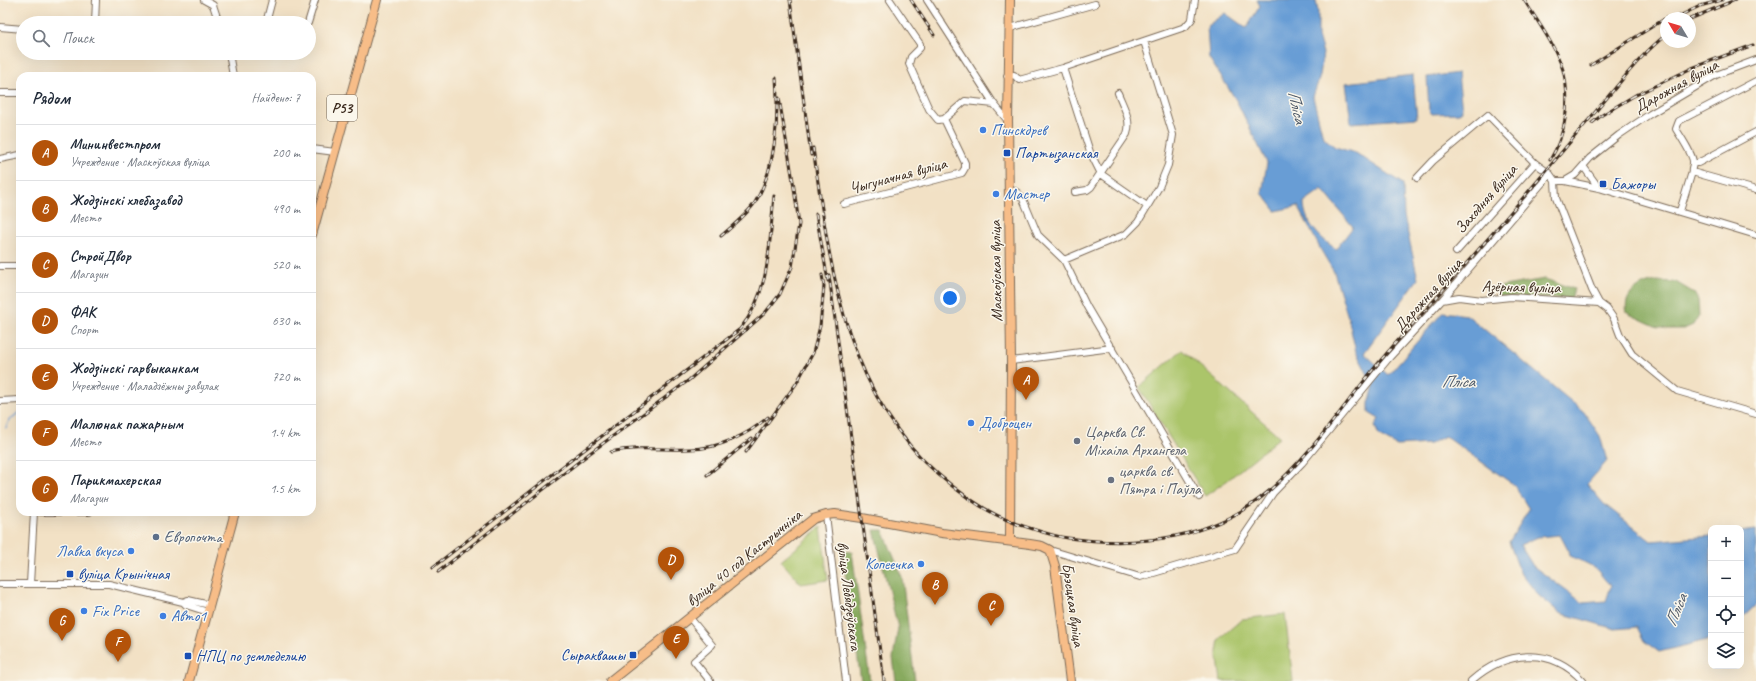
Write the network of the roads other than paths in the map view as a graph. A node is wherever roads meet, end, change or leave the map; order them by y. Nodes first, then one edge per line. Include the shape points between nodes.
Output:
1 (96, 0) edge
2 (204, 0) edge
3 (219, 0) edge
4 (272, 0) edge
5 (315, 0) edge
6 (371, 0) edge
7 (376, 0) edge
8 (890, 0) edge
9 (927, 0) edge
10 (1010, 0) edge
11 (1195, 0) edge
12 (1095, 4) dead end
13 (213, 5) junction
14 (95, 16) edge
15 (217, 16) edge
16 (268, 16) edge
17 (310, 16) edge
18 (0, 27) edge
19 (16, 28) edge
20 (1010, 28) junction
21 (1144, 41) junction
22 (231, 60) edge
23 (1756, 60) edge
24 (1063, 68) junction
25 (232, 72) edge
26 (1008, 76) junction
27 (1756, 81) edge
28 (0, 93) edge
29 (16, 93) edge
30 (1118, 93) dead end
31 (994, 104) junction
32 (944, 119) junction
33 (1008, 121) junction
34 (1756, 132) edge
35 (316, 150) edge
36 (332, 152) junction
37 (16, 156) edge
38 (0, 158) edge
39 (1535, 162) junction
40 (1695, 163) junction
41 (1583, 166) junction
42 (1694, 173) junction
43 (1101, 174) junction
44 (1550, 174) junction
45 (1417, 178) dead end
46 (1555, 181) junction
47 (1565, 181) junction
48 (1009, 188) junction
49 (1599, 188) junction
50 (1756, 190) edge
51 (1075, 192) dead end
52 (316, 204) edge
53 (844, 204) dead end
54 (1147, 206) junction
55 (1680, 211) junction
56 (316, 218) edge
57 (1756, 235) edge
58 (1456, 252) dead end
59 (1064, 260) junction
60 (0, 266) edge
61 (16, 266) edge
62 (1442, 300) junction
63 (1599, 303) junction
64 (1112, 348) junction
65 (1011, 361) junction
66 (16, 400) edge
67 (0, 401) edge
68 (1756, 414) edge
69 (1199, 497) dead end
70 (826, 515) junction
71 (34, 516) edge
72 (229, 516) edge
73 (234, 516) edge
74 (1010, 541) junction
75 (1050, 550) junction
76 (0, 584) edge
77 (30, 584) junction
78 (206, 608) junction
79 (690, 618) junction
80 (184, 681) edge
81 (190, 681) edge
82 (610, 681) edge
83 (710, 681) edge
84 (846, 681) edge
85 (1070, 681) edge
86 (1471, 681) edge
87 (1583, 681) edge

1 - 14 street
2 - 13 street
3 - 13 street
4 - 16 street
5 - 17 street
6 - 36 main road, Р53
7 - 36 main road, Р53
8 - 32 street via 920,44 909,64 929,109 938,120
9 - 31 street
10 - 20 main road, Маскоўская вуліца
11 - 21 street via 1192,19 1185,27
12 - 20 street
13 - 15 street
18 - 19 street
20 - 26 main road, Маскоўская вуліца
21 - 24 street
21 - 54 street via 1172,136 1168,165 1159,187
22 - 25 street
23 - 41 street, Дарожная вуліца via 1713,77 1650,114 1618,135
24 - 26 street via 1019,80 1014,75
24 - 43 street via 1090,152
26 - 33 main road, Маскоўская вуліца
27 - 40 street via 1679,121 1676,129
28 - 29 street
30 - 43 street via 1130,126
31 - 32 street via 965,101
31 - 33 street
32 - 53 street, Чыгуначная вуліца via 965,163 962,173
33 - 48 main road, Маскоўская вуліца
34 - 40 street
35 - 36 street
36 - 52 main road, Р53
36 - 56 main road, Р53
37 - 38 street
39 - 44 street
39 - 45 street via 1488,115 1433,161
39 - 58 street, Заходняя вуліца
40 - 42 street
41 - 47 street, Дарожная вуліца via 1575,176
41 - 49 street
42 - 50 street
42 - 55 street
43 - 51 street via 1087,190
43 - 54 street
44 - 46 street
44 - 62 street, Дарожная вуліца
46 - 47 street
46 - 63 street via 1556,198
47 - 49 street
48 - 59 street via 1023,199 1038,235
48 - 65 main road, Маскоўская вуліца
49 - 55 street
54 - 59 street via 1138,222 1126,234
55 - 57 street
59 - 64 street via 1087,307
60 - 61 street
62 - 63 street, Азёрная вуліца via 1459,297 1482,300 1511,297
62 - 75 street, Дарожная вуліца via 1384,363 1302,463 1273,493 1235,549 1140,577
63 - 68 street via 1614,319 1632,354 1677,391
64 - 65 street
64 - 69 street
65 - 74 main road, Маскоўская вуліца
66 - 67 street
70 - 74 main road, вуліца 40 год Кастрычніка via 835,514 942,533
70 - 79 main road, вуліца 40 год Кастрычніка via 813,519
70 - 84 street, вуліца Лебядзеўскага
71 - 77 street
72 - 78 main road
73 - 78 main road
74 - 75 main road, Брэсцкая вуліца via 1042,546
75 - 85 main road, Брэсцкая вуліца via 1054,562
76 - 77 street
77 - 78 street via 108,584
78 - 80 main road
78 - 81 main road
79 - 82 main road, вуліца 40 год Кастрычніка
79 - 83 street via 712,645 694,661
86 - 87 street via 1481,672 1521,656 1539,656 1561,662

